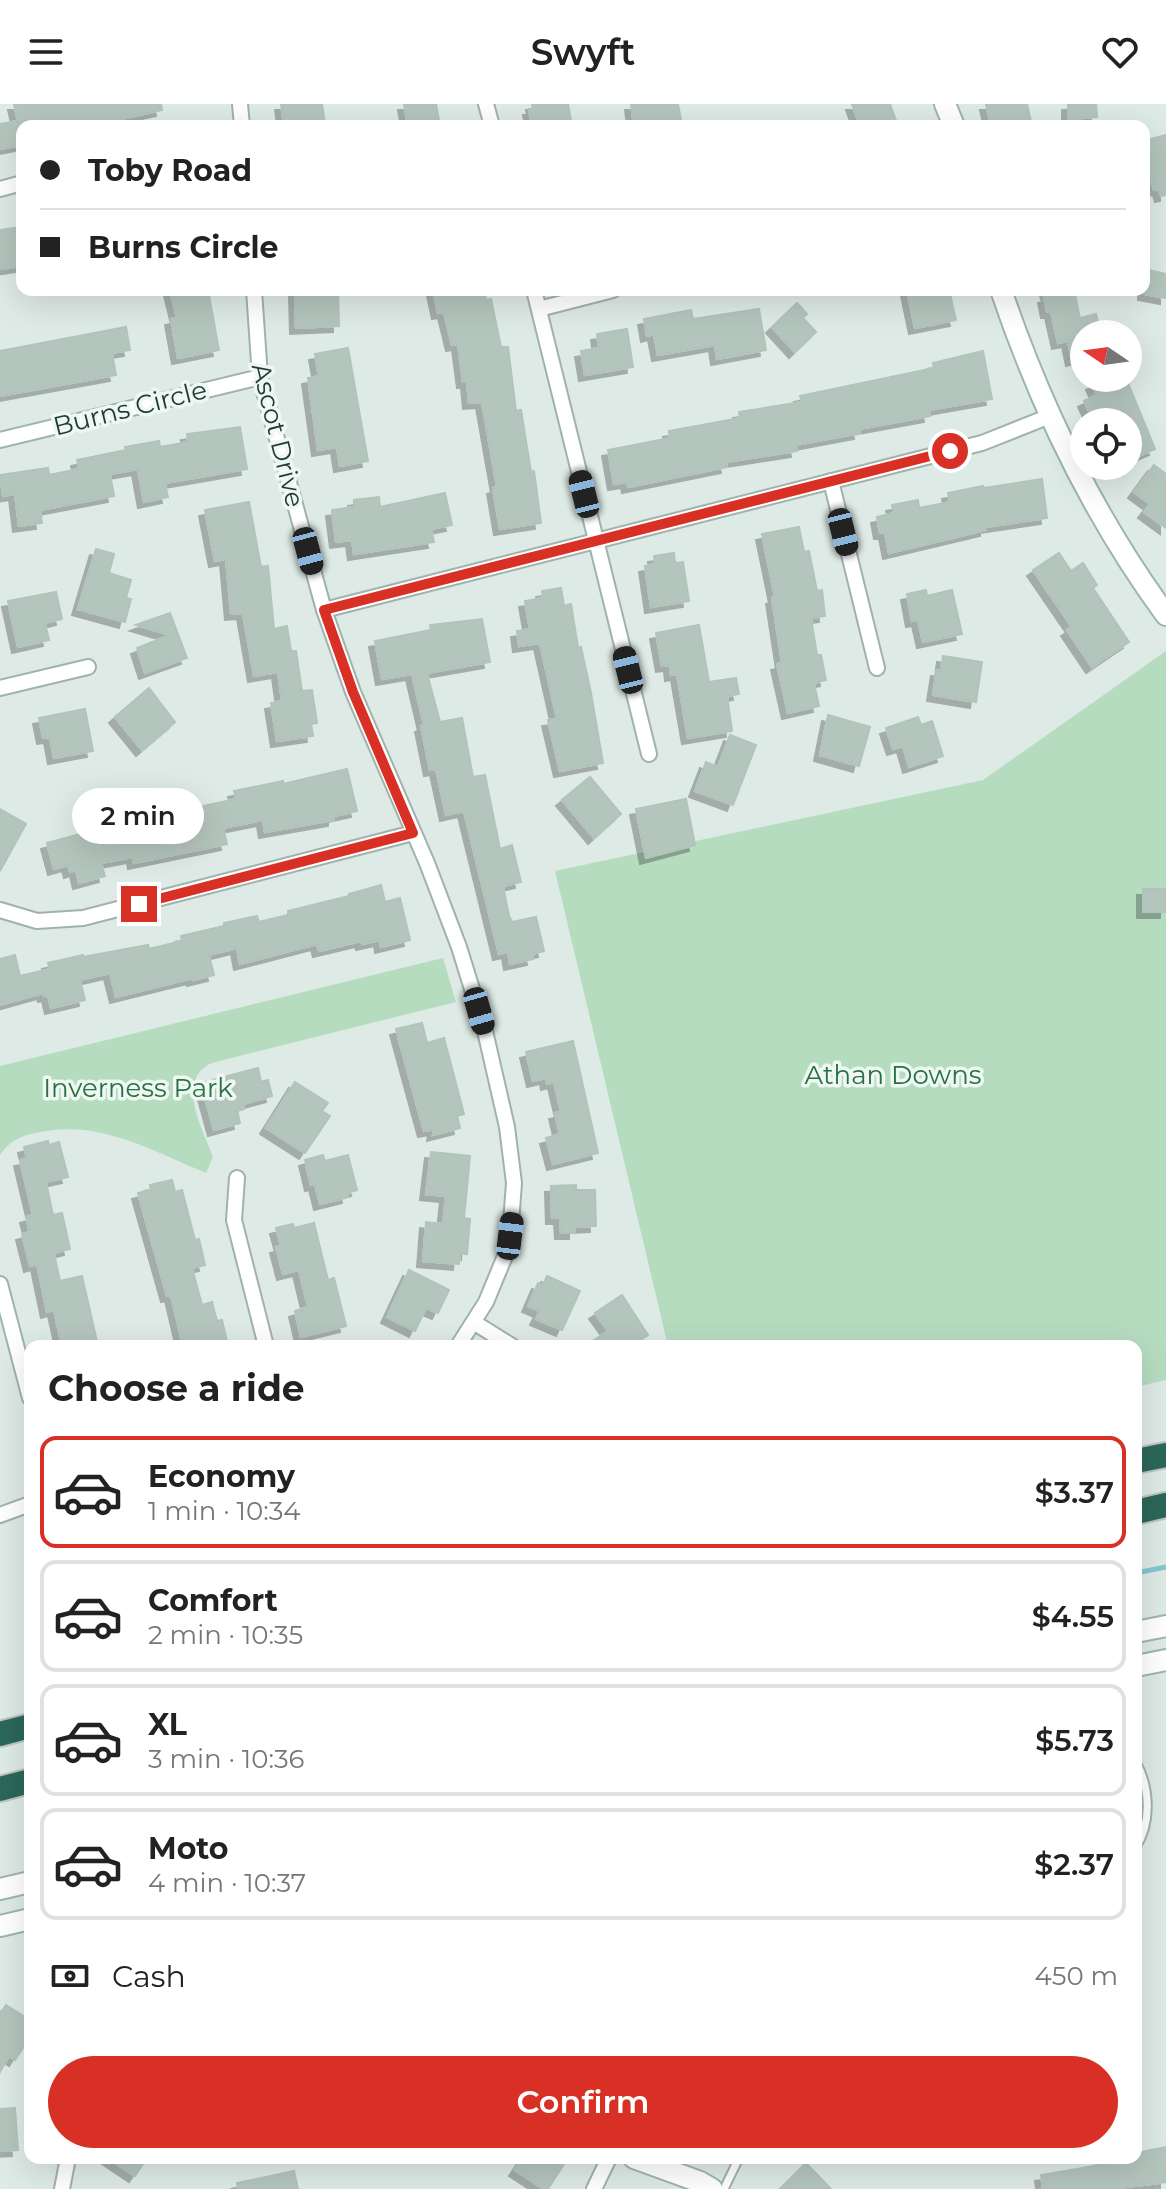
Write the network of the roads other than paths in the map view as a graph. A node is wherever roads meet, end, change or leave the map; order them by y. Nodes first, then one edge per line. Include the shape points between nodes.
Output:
1 (254, 296) edge
2 (536, 296) edge
3 (590, 296) edge
4 (1003, 296) edge
5 (539, 309) junction
6 (260, 377) junction
7 (1050, 416) junction
8 (0, 440) edge
9 (831, 481) junction
10 (596, 541) junction
11 (324, 610) junction
12 (1166, 615) edge
13 (88, 667) dead end
14 (877, 668) dead end
15 (0, 688) edge
16 (649, 754) dead end
17 (413, 833) junction
18 (0, 910) edge
19 (237, 1178) dead end
20 (0, 1284) edge
21 (475, 1323) junction
22 (264, 1340) edge
23 (462, 1340) edge
24 (502, 1340) edge
25 (24, 1375) edge
26 (1166, 1455) edge
27 (1142, 1460) edge
28 (1166, 1505) edge
29 (24, 1506) edge
30 (1142, 1511) edge
31 (0, 1515) edge
32 (1166, 1626) edge
33 (1142, 1631) edge
34 (1166, 1660) edge
35 (1142, 1665) edge
36 (24, 1728) edge
37 (0, 1734) edge
38 (1142, 1773) edge
39 (24, 1783) edge
40 (0, 1789) edge
41 (1142, 1838) edge
42 (24, 1883) edge
43 (0, 1889) edge
44 (24, 1920) edge
45 (0, 1926) edge
46 (67, 2164) edge
47 (606, 2164) edge
48 (650, 2164) edge
49 (736, 2164) edge
50 (62, 2189) edge
51 (594, 2189) edge
52 (712, 2189) edge
53 (724, 2189) edge

1 - 6 street, Ascot Drive
2 - 5 street
3 - 5 street
4 - 7 street
5 - 10 street
6 - 8 street, Burns Circle
6 - 11 street, Ascot Drive
7 - 9 street via 982,443
7 - 12 street via 1116,540
9 - 10 street
9 - 14 street
10 - 11 street
10 - 16 street
11 - 17 street, Ascot Drive
13 - 15 street
17 - 18 street via 83,918 37,921
17 - 21 street, Ascot Drive via 474,991 513,1160 510,1236
19 - 22 street via 234,1220
20 - 25 street
21 - 23 street, Ascot Drive
21 - 24 street
26 - 27 highway
28 - 30 highway
29 - 31 street
32 - 33 street
34 - 35 street
36 - 37 highway
38 - 41 lane via 1148,1808
39 - 40 highway
42 - 43 street
44 - 45 street
46 - 50 street
47 - 51 street
48 - 52 street
49 - 53 lane

